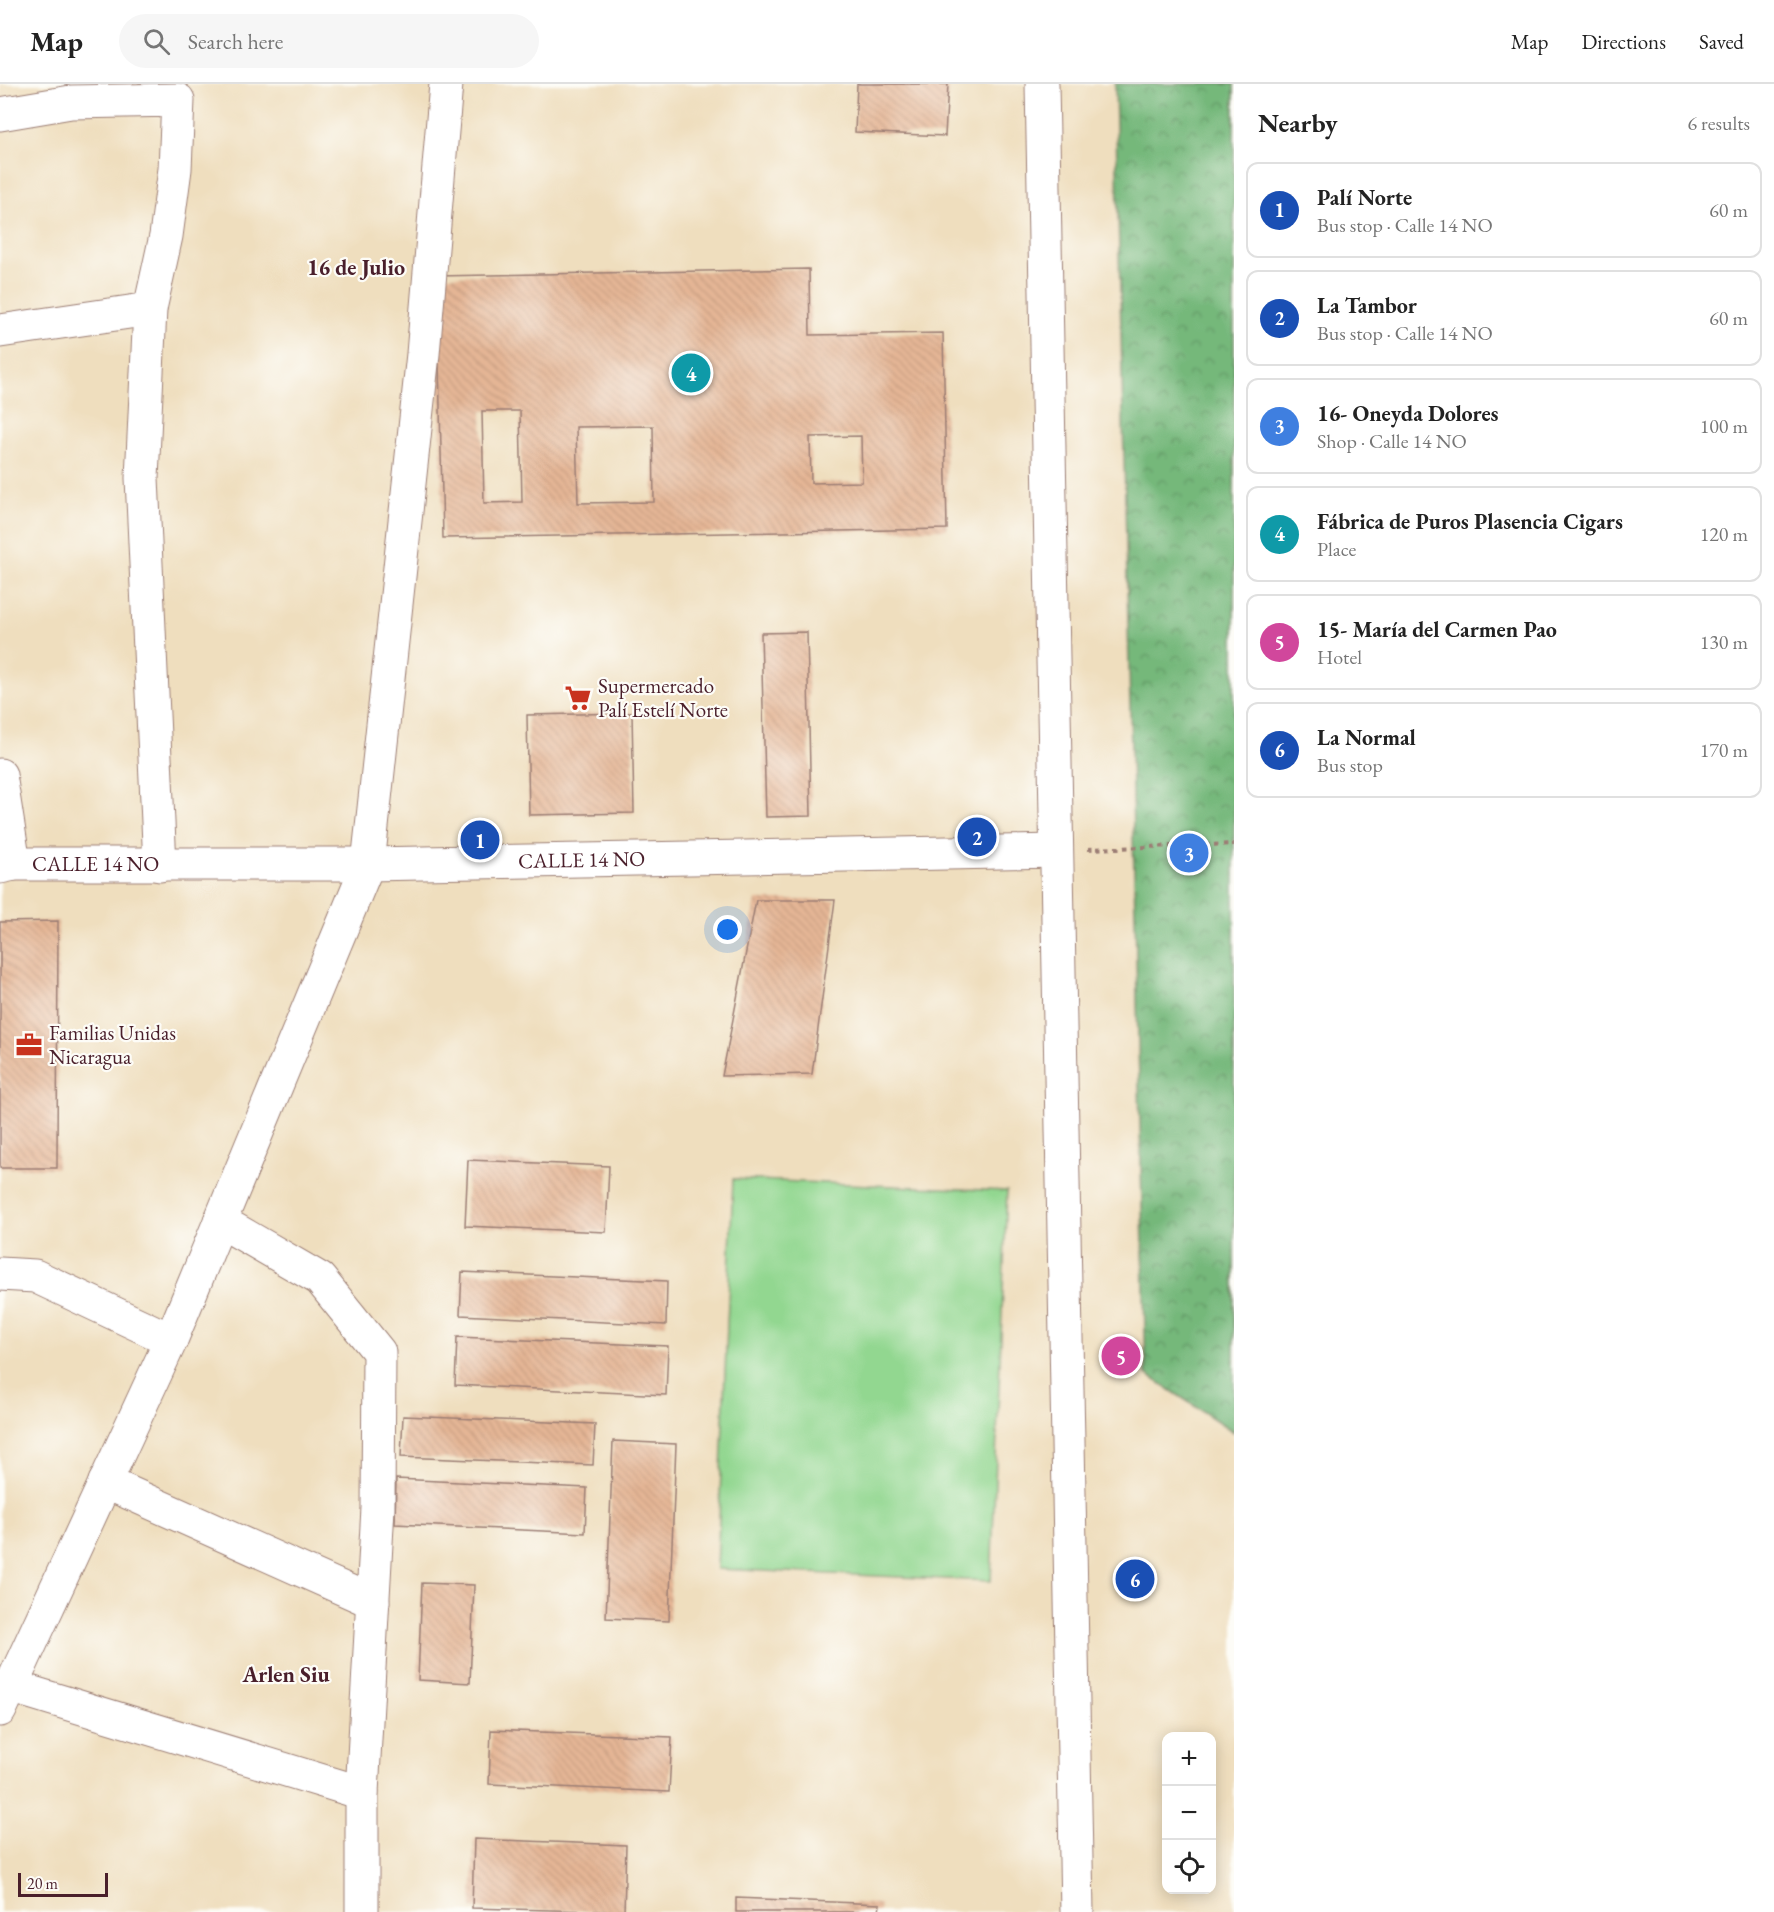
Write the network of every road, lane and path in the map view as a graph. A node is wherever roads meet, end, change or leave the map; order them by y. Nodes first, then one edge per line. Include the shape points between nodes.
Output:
1 (446, 84) edge
2 (1042, 84) edge
3 (0, 114) edge
4 (150, 309) junction
5 (0, 331) edge
6 (0, 775) edge
7 (1234, 844) edge
8 (1056, 850) junction
9 (368, 864) junction
10 (160, 865) junction
11 (7, 866) edge
12 (220, 1221) junction
13 (0, 1274) edge
14 (171, 1340) junction
15 (105, 1482) junction
16 (373, 1602) junction
17 (5, 1698) edge
18 (362, 1793) junction
19 (363, 1912) edge
20 (1077, 1912) edge

1 - 9 street via 423,354
2 - 8 street
3 - 4 street via 71,102 178,100 174,180
4 - 5 street
4 - 10 street via 142,478
6 - 11 street
7 - 8 path
8 - 9 street, CALLE 14 NO
8 - 20 street
9 - 10 street, CALLE 14 NO
9 - 12 street
10 - 11 street, CALLE 14 NO
12 - 14 street
12 - 16 street via 320,1279 379,1352
13 - 14 street via 35,1276
14 - 15 street
15 - 16 street
15 - 17 street
16 - 18 street
17 - 18 street
18 - 19 street

